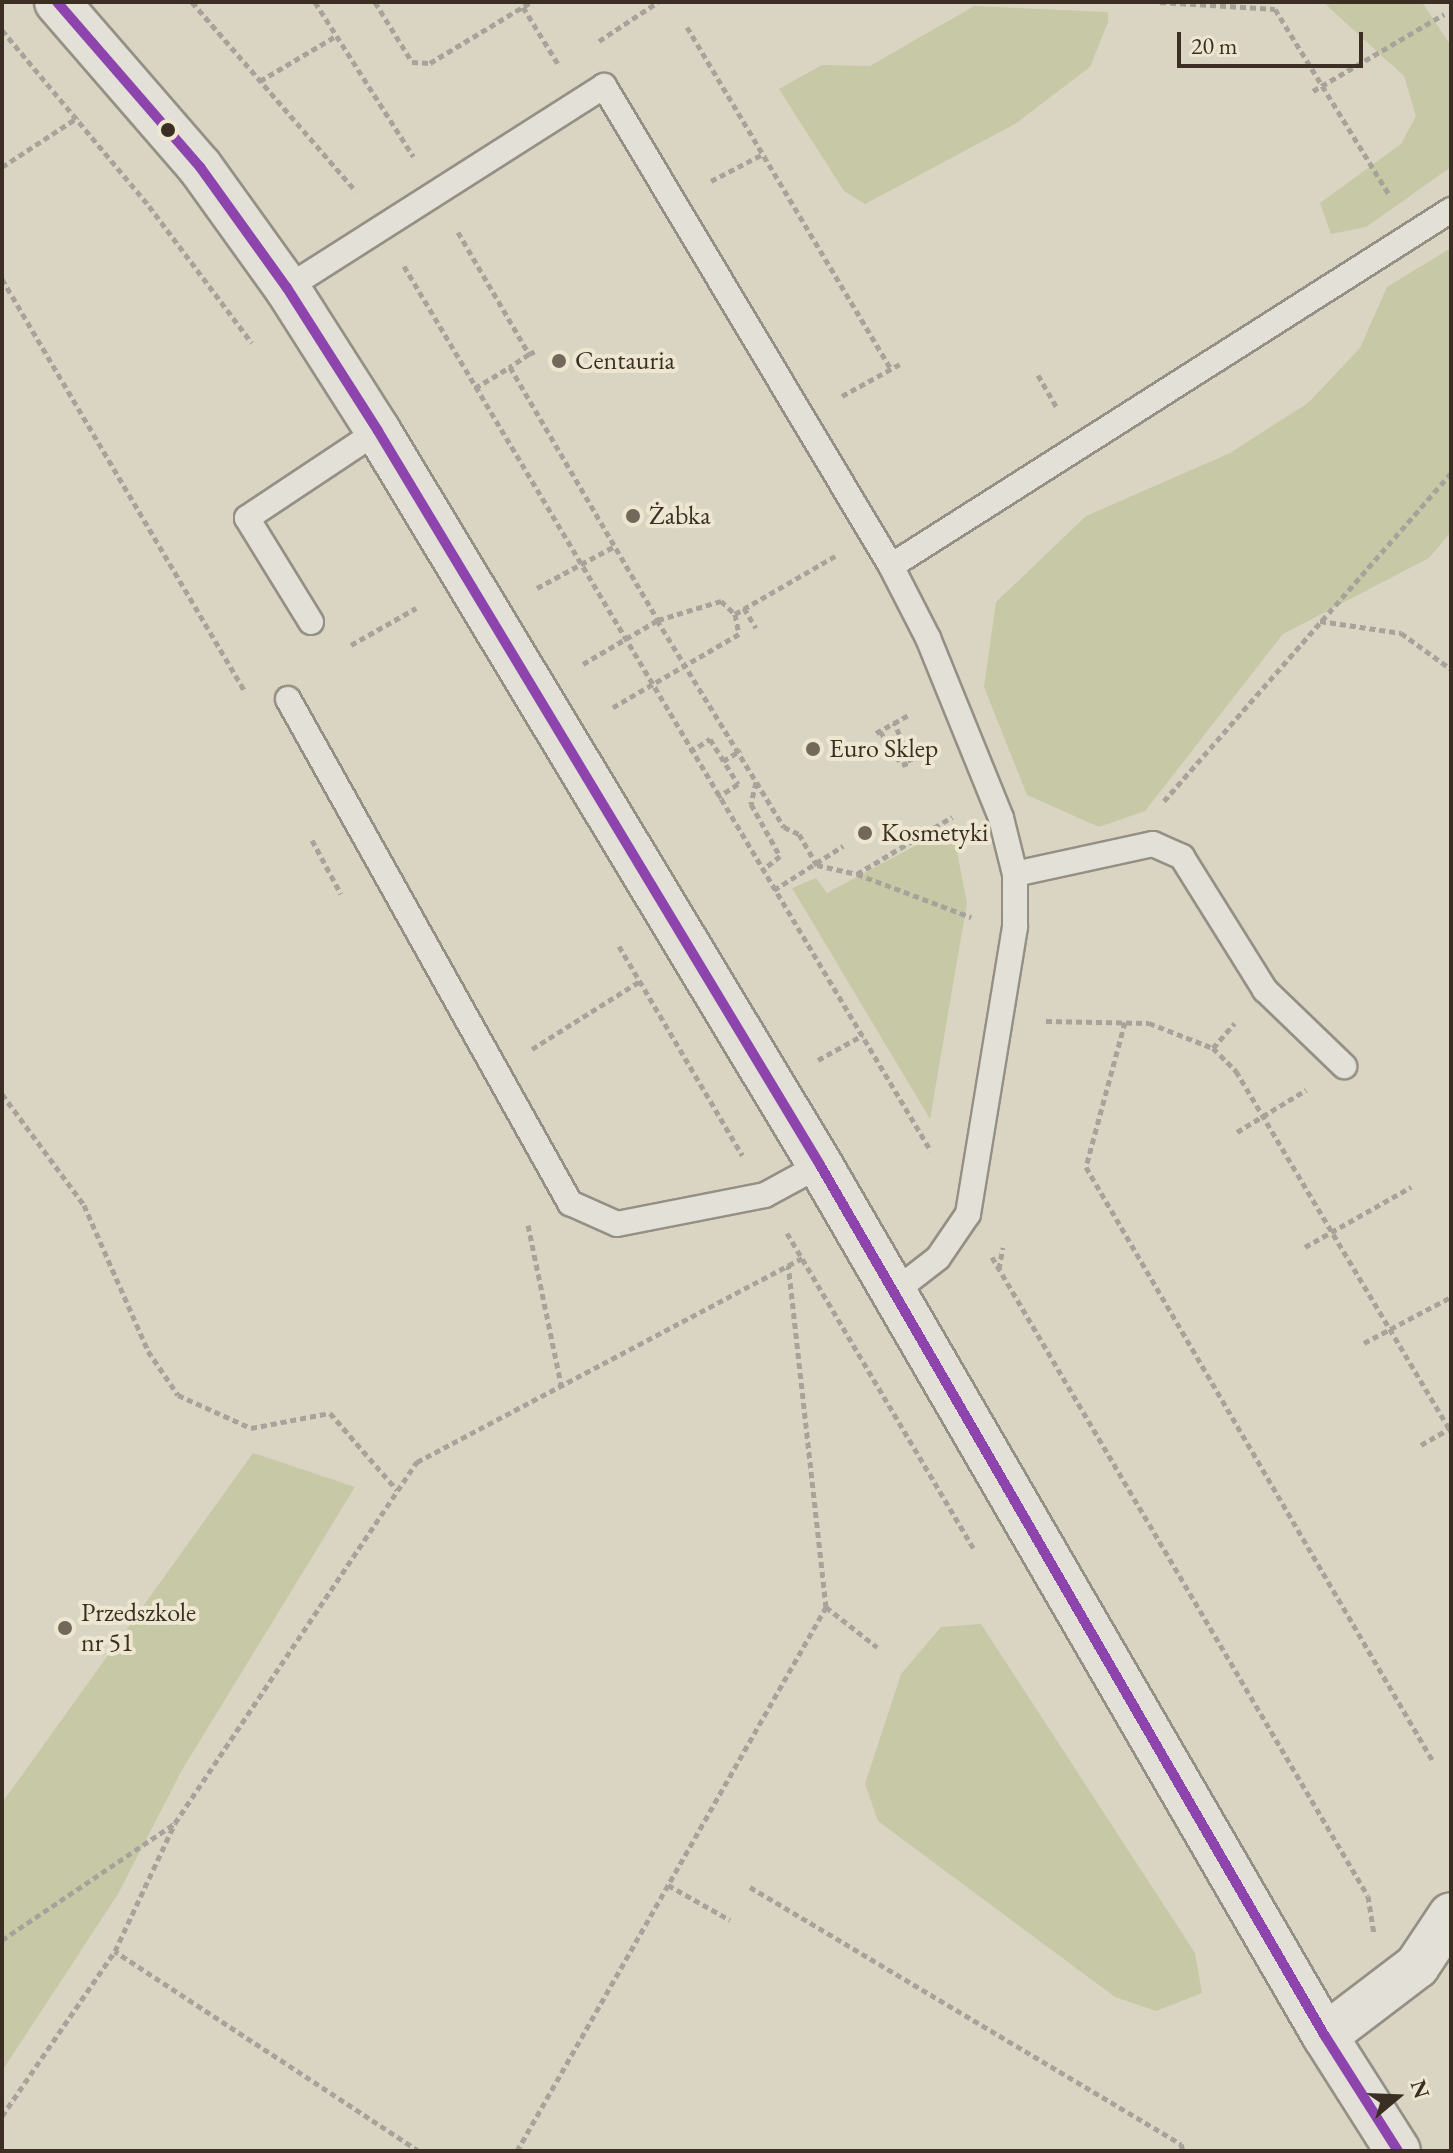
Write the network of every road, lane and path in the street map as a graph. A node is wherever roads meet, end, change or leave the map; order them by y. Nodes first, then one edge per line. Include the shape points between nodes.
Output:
1 (57, 2) edge
2 (192, 2) edge
3 (315, 2) edge
4 (375, 2) edge
5 (531, 2) edge
6 (1160, 2) edge
7 (523, 7) junction
8 (1444, 14) dead end
9 (687, 27) dead end
10 (2, 30) edge
11 (336, 36) junction
12 (560, 66) dead end
13 (260, 81) junction
14 (1324, 85) junction
15 (1313, 91) dead end
16 (78, 117) junction
17 (763, 154) junction
18 (415, 158) dead end
19 (2, 167) edge
20 (706, 183) dead end
21 (354, 192) dead end
22 (1392, 200) dead end
23 (1451, 210) edge
24 (455, 227) dead end
25 (400, 260) dead end
26 (287, 288) junction
27 (538, 350) dead end
28 (529, 354) junction
29 (263, 357) dead end
30 (900, 364) dead end
31 (510, 367) junction
32 (890, 367) junction
33 (1038, 375) dead end
34 (475, 388) junction
35 (840, 397) dead end
36 (1062, 416) dead end
37 (378, 431) junction
38 (1451, 473) edge
39 (615, 546) junction
40 (840, 553) dead end
41 (580, 566) junction
42 (891, 566) junction
43 (529, 592) dead end
44 (409, 596) dead end
45 (744, 608) junction
46 (735, 614) junction
47 (658, 620) junction
48 (1320, 621) junction
49 (311, 622) dead end
50 (424, 622) dead end
51 (756, 628) dead end
52 (625, 640) junction
53 (685, 666) junction
54 (573, 669) dead end
55 (1451, 669) edge
56 (651, 686) junction
57 (288, 699) dead end
58 (917, 710) dead end
59 (602, 713) dead end
60 (894, 722) junction
61 (740, 751) junction
62 (690, 752) junction
63 (723, 761) junction
64 (756, 781) junction
65 (718, 797) junction
66 (959, 813) dead end
67 (843, 846) dead end
68 (1123, 850) junction
69 (817, 865) junction
70 (763, 870) junction
71 (857, 874) junction
72 (1015, 874) junction
73 (774, 890) junction
74 (975, 919) dead end
75 (616, 941) dead end
76 (640, 981) junction
77 (1041, 1021) dead end
78 (1125, 1022) junction
79 (863, 1035) junction
80 (817, 1060) dead end
81 (1344, 1066) joint
82 (496, 1071) junction
83 (2, 1094) edge
84 (1265, 1116) junction
85 (1237, 1132) dead end
86 (936, 1159) dead end
87 (820, 1165) junction
88 (1411, 1187) dead end
89 (765, 1195) junction
90 (1333, 1231) junction
91 (1305, 1247) dead end
92 (802, 1258) junction
93 (788, 1265) junction
94 (999, 1269) dead end
95 (894, 1292) junction
96 (1451, 1297) edge
97 (1391, 1329) junction
98 (1364, 1343) dead end
99 (1450, 1429) edge
100 (1421, 1445) dead end
101 (397, 1490) junction
102 (976, 1553) dead end
103 (826, 1607) junction
104 (877, 1647) dead end
105 (1434, 1763) dead end
106 (175, 1823) junction
107 (668, 1885) junction
108 (750, 1887) dead end
109 (1451, 1915) edge
110 (730, 1920) dead end
111 (2, 1940) edge
112 (115, 1951) junction
113 (1368, 2007) junction
114 (1325, 2036) junction
115 (2, 2116) edge
116 (1388, 2143) edge
117 (419, 2151) edge
118 (517, 2151) edge
119 (1183, 2151) edge

1 - 26 street via 172,130
2 - 13 path
3 - 11 path
4 - 7 path via 412,62 430,63
5 - 7 path
6 - 14 path via 1275,9
7 - 12 path
8 - 14 path
9 - 17 path
10 - 16 path
11 - 13 path
11 - 18 path
13 - 21 path
14 - 15 path
14 - 22 path
16 - 19 path
16 - 29 path
17 - 20 path
17 - 32 path
23 - 42 lane
24 - 28 path
25 - 34 path
26 - 37 street
26 - 42 lane via 604,86
27 - 28 path
28 - 31 path
30 - 32 path
31 - 34 path
31 - 39 path
32 - 35 path
33 - 36 path
34 - 41 path
37 - 49 lane via 247,518
37 - 87 street
38 - 48 path
39 - 41 path
39 - 47 path
40 - 45 path
41 - 43 path
41 - 52 path
42 - 72 lane via 928,638 995,804
44 - 50 path
45 - 46 path
45 - 51 path
46 - 47 path via 721,601
46 - 53 path via 739,634
47 - 52 path
47 - 53 path
48 - 55 path via 1401,633
48 - 68 path
52 - 54 path
52 - 56 path
53 - 56 path
53 - 61 path
56 - 59 path
56 - 62 path
57 - 82 lane
58 - 60 path
60 - 60 path via 911,762 902,765 878,732
61 - 63 path
61 - 64 path
62 - 63 path via 710,739
62 - 65 path
63 - 65 path via 738,784
64 - 69 path via 784,827 799,834
64 - 70 path via 751,804 780,856
65 - 70 path
66 - 71 path
67 - 69 path
68 - 72 lane
68 - 81 lane via 1153,844 1182,857 1265,990
69 - 71 path
69 - 73 path
70 - 73 path
71 - 74 path
72 - 95 lane via 1015,927 968,1214 938,1258
73 - 79 path
75 - 76 path
76 - 82 path
76 - 89 path
77 - 78 path
78 - 84 path via 1149,1023 1213,1048 1236,1071
78 - 105 path via 1086,1167
79 - 80 path
79 - 86 path
81 - 84 path
82 - 89 lane via 570,1203 617,1224
83 - 101 path via 84,1205 148,1351 178,1395 251,1428 330,1413
84 - 85 path
84 - 90 path
87 - 89 lane
87 - 95 street
88 - 90 path
89 - 92 path
90 - 91 path
90 - 97 path
92 - 93 path
92 - 102 path
93 - 101 path via 417,1462
93 - 103 path
94 - 113 path via 1368,1896 1376,1946
95 - 114 street
96 - 97 path
97 - 98 path
97 - 99 path
99 - 100 path
101 - 106 path
103 - 104 path
103 - 107 path
106 - 111 path
106 - 112 path
107 - 110 path
107 - 118 path
108 - 119 path via 1181,2144
109 - 113 street via 1417,1966
112 - 115 path
112 - 117 path
113 - 114 street
114 - 116 street

